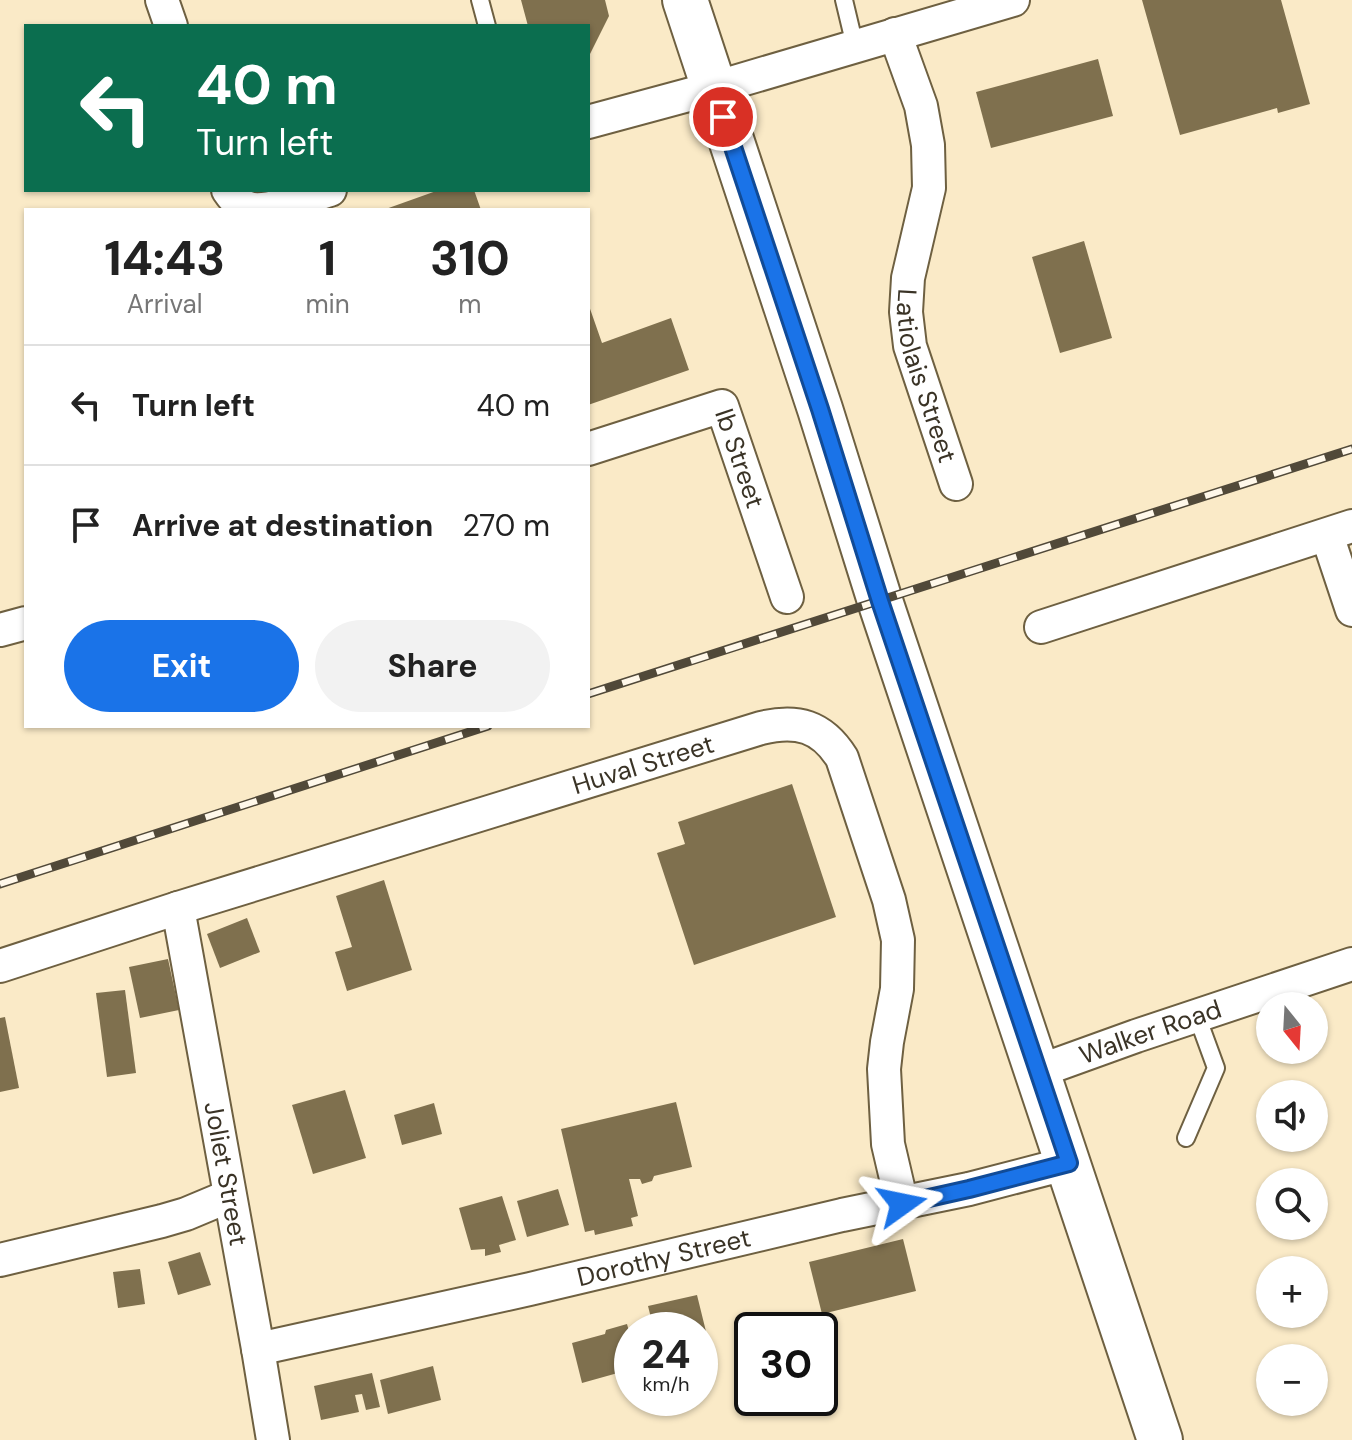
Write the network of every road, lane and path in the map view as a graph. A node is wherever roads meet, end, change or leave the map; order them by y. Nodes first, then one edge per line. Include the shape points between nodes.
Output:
1 (162, 0) edge
2 (480, 0) edge
3 (685, 0) edge
4 (844, 0) edge
5 (1013, 0) edge
6 (170, 24) edge
7 (486, 24) edge
8 (895, 34) junction
9 (855, 46) junction
10 (714, 88) junction
11 (590, 121) edge
12 (323, 192) edge
13 (264, 208) edge
14 (590, 448) edge
15 (956, 484) dead end
16 (1340, 531) edge
17 (787, 597) dead end
18 (1352, 610) edge
19 (24, 624) edge
20 (1041, 627) dead end
21 (0, 630) edge
22 (178, 908) junction
23 (1352, 964) edge
24 (0, 966) edge
25 (1197, 1016) junction
26 (1039, 1071) junction
27 (1186, 1138) dead end
28 (1069, 1163) junction
29 (229, 1196) junction
30 (902, 1204) junction
31 (0, 1260) edge
32 (258, 1349) junction
33 (273, 1440) edge
34 (1160, 1440) edge

1 - 6 street
2 - 7 lane
3 - 10 main road
4 - 9 lane
5 - 8 street
8 - 9 street
8 - 15 street, Latiolais Street via 921,106 928,145 929,188 908,278 910,346
9 - 10 street
10 - 11 street
10 - 26 main road
12 - 13 street
14 - 17 street, Ib Street via 722,406
16 - 18 street
16 - 20 street
19 - 21 street
22 - 24 street, Huval Street
22 - 29 street, Joliet Street
22 - 30 street, Huval Street via 761,728 800,725 819,732 842,758 898,940 897,989 884,1069 888,1144
23 - 25 street, Walker Road
25 - 26 street, Walker Road
25 - 27 lane via 1216,1068
26 - 28 main road
28 - 30 street, Dorothy Street
28 - 34 main road
29 - 31 street via 162,1221
29 - 32 street, Joliet Street
30 - 32 street, Dorothy Street
32 - 33 street, Joliet Street

